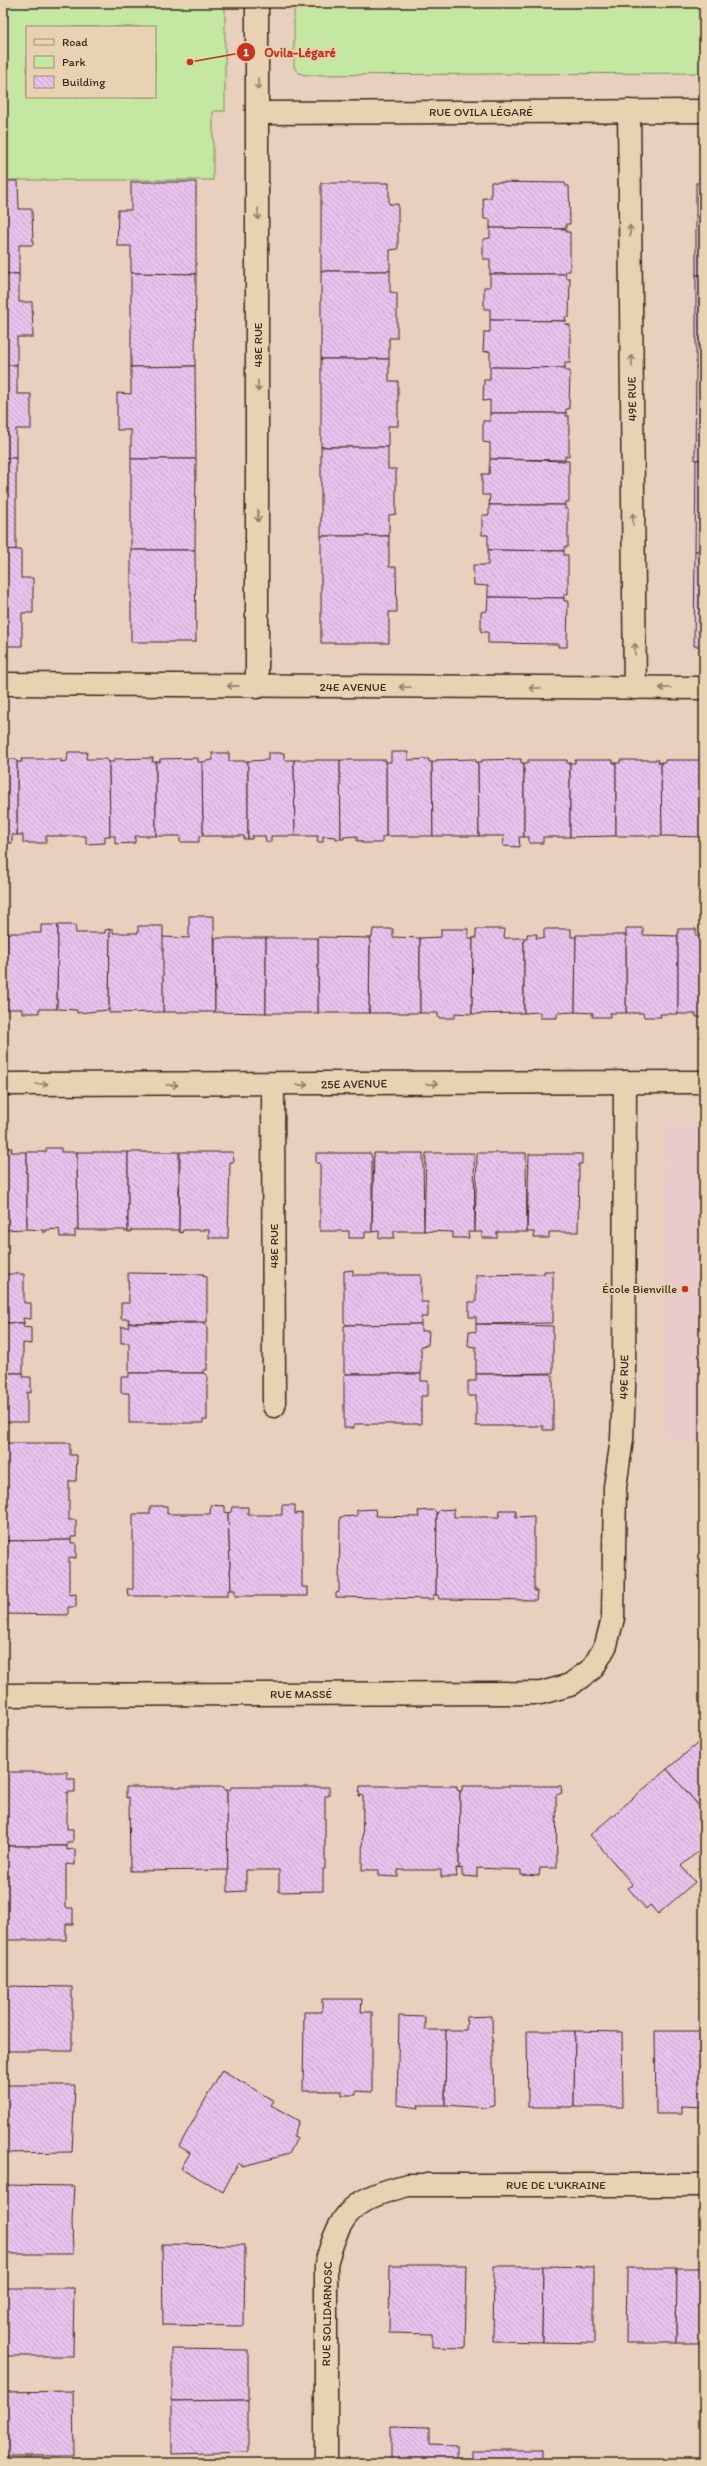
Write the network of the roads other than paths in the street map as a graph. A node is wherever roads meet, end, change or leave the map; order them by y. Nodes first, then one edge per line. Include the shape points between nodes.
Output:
1 (257, 3) edge
2 (629, 111) junction
3 (704, 111) edge
4 (258, 113) junction
5 (3, 684) edge
6 (257, 687) junction
7 (635, 688) junction
8 (704, 688) edge
9 (625, 1082) junction
10 (704, 1082) edge
11 (3, 1084) edge
12 (273, 1085) junction
13 (274, 1406) dead end
14 (593, 1668) joint
15 (3, 1695) edge
16 (408, 2185) joint
17 (704, 2185) edge
18 (326, 2463) edge

1 -> 4 street, 48E RUE
2 - 3 street, RUE OVILA LÉGARÉ
2 - 4 street, RUE OVILA LÉGARÉ
7 -> 2 street, 49E RUE
4 -> 6 street, 48E RUE
6 -> 5 street, 24E AVENUE
7 -> 6 street, 24E AVENUE
8 -> 7 street, 24E AVENUE
9 - 10 street, 25E AVENUE
12 -> 9 street, 25E AVENUE
9 - 14 street, 49E RUE via 622,1439 615,1487 612,1618 606,1645
11 -> 12 street, 25E AVENUE
12 - 13 street, 48E RUE
14 - 15 street, RUE MASSÉ via 570,1685 541,1693
16 - 17 street, RUE DE L'UKRAINE
16 - 18 street, RUE SOLIDARNOSC via 377,2193 351,2209 334,2233 326,2264

